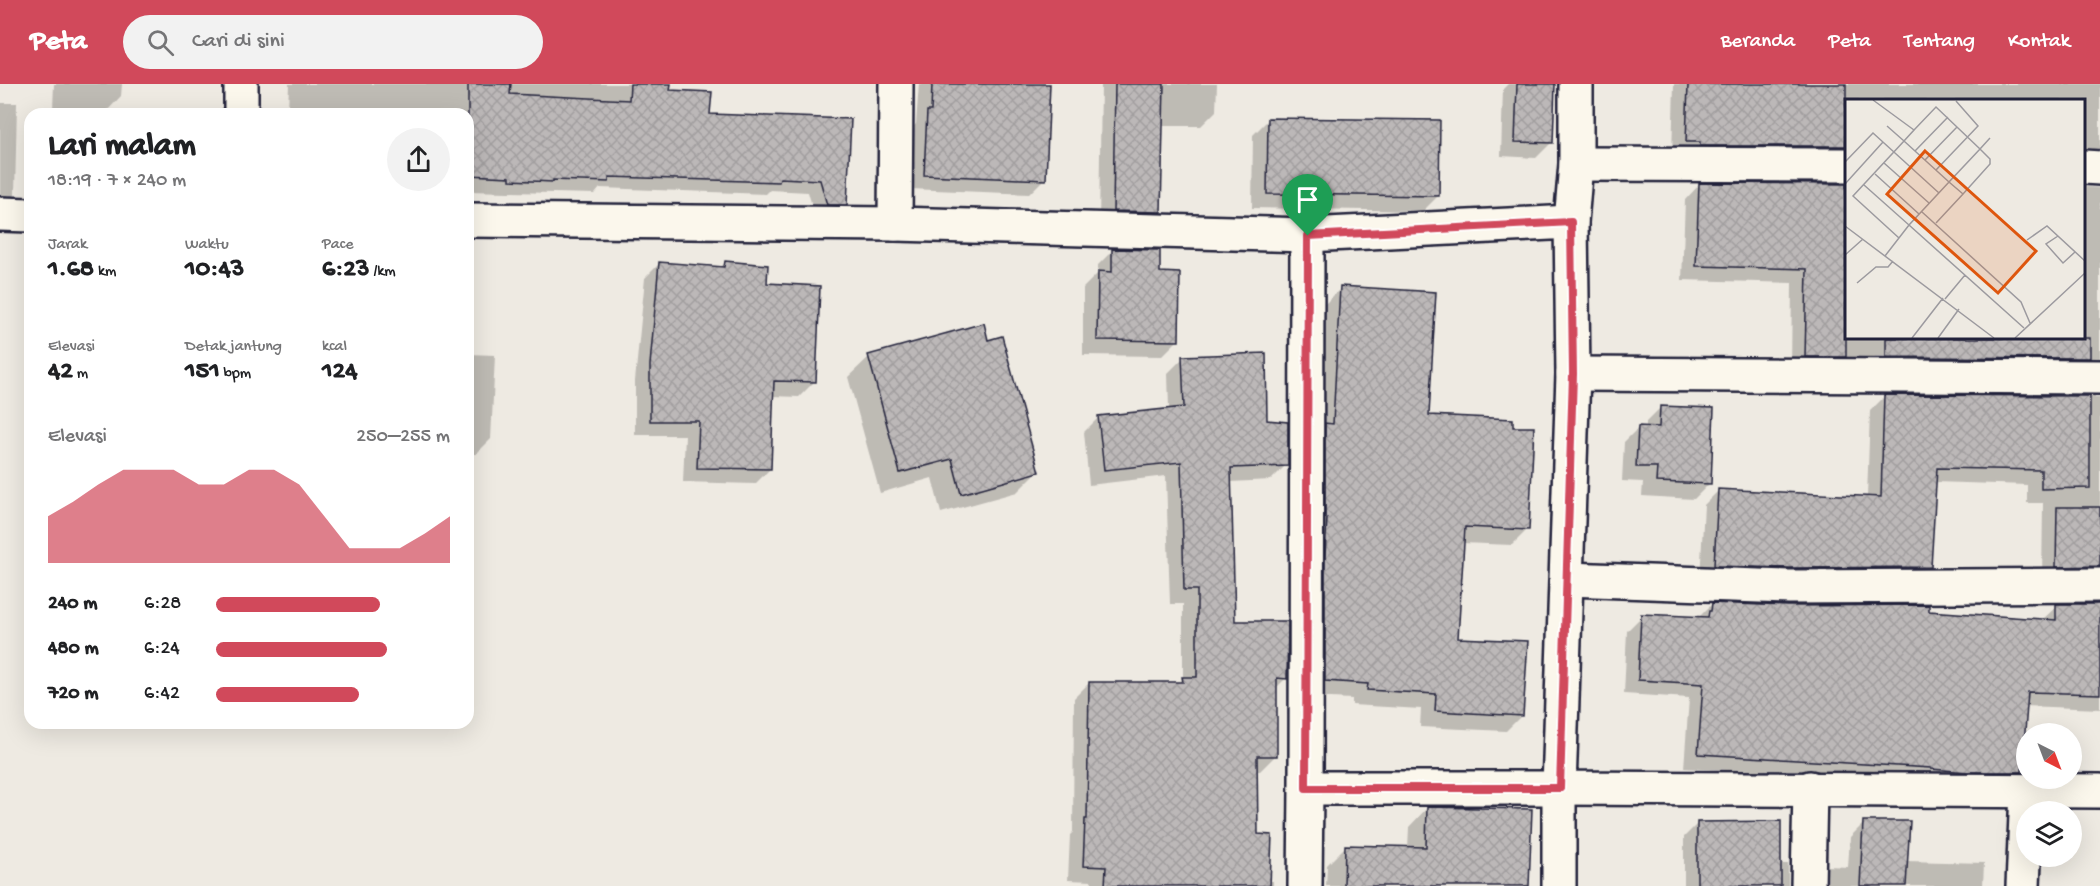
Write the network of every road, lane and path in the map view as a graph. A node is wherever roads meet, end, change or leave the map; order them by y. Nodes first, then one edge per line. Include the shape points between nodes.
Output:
1 (241, 84) edge
2 (896, 84) edge
3 (1576, 84) edge
4 (241, 108) edge
5 (1576, 164) junction
6 (1845, 165) edge
7 (2085, 167) edge
8 (2100, 168) edge
9 (0, 214) edge
10 (24, 214) edge
11 (474, 220) edge
12 (1571, 222) junction
13 (895, 224) junction
14 (1308, 236) junction
15 (1573, 374) junction
16 (2100, 377) edge
17 (1567, 579) junction
18 (2100, 585) edge
19 (1306, 788) junction
20 (1560, 788) junction
21 (1810, 788) junction
22 (2026, 791) junction
23 (2100, 791) edge
24 (1305, 886) edge
25 (1559, 886) edge
26 (1808, 886) edge
27 (2023, 886) edge

1 - 4 street
2 - 13 street
3 - 5 street
5 - 6 street
5 - 12 street
7 - 8 street
9 - 10 street
11 - 13 street
12 - 14 street
12 - 15 street
13 - 14 street
14 - 19 street
15 - 16 street
15 - 17 street
17 - 18 street via 1789,587
17 - 20 street
19 - 20 street
19 - 24 street
20 - 21 street
20 - 25 street
21 - 22 street
21 - 26 street
22 - 23 street
22 - 27 street

